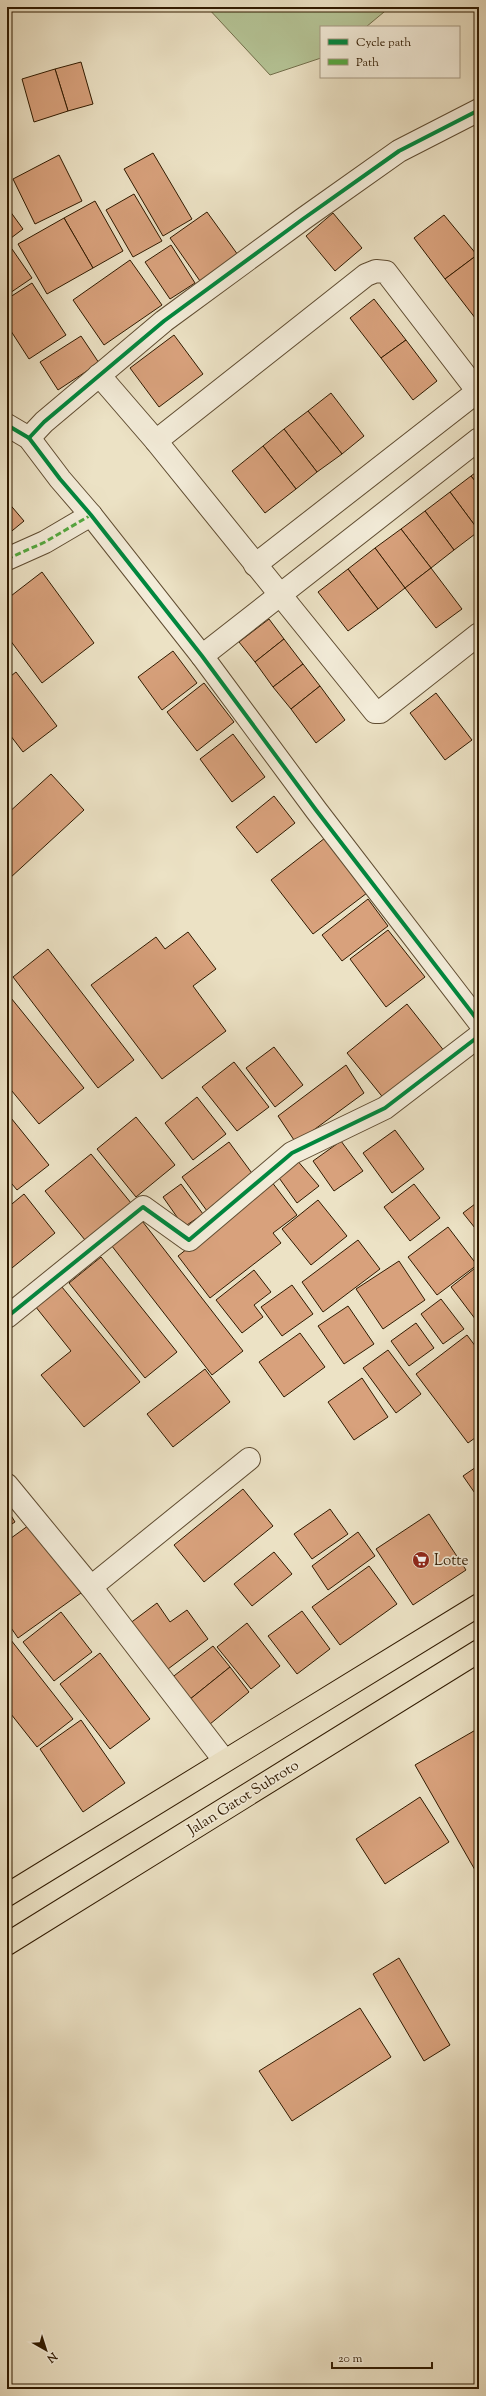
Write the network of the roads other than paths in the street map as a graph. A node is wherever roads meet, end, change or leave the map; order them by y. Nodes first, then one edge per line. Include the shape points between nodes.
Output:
1 (479, 110) edge
2 (99, 375) junction
3 (478, 392) edge
4 (7, 425) edge
5 (29, 438) junction
6 (479, 439) edge
7 (156, 441) junction
8 (91, 515) junction
9 (7, 559) edge
10 (255, 565) junction
11 (280, 594) junction
12 (479, 634) edge
13 (202, 656) junction
14 (479, 1022) edge
15 (479, 1036) edge
16 (7, 1317) edge
17 (249, 1459) dead end
18 (7, 1485) edge
19 (91, 1587) junction
20 (479, 1605) edge
21 (479, 1651) edge
22 (224, 1760) junction
23 (7, 1895) edge
24 (7, 1944) edge

1 - 2 street via 429,134 394,155 164,321
2 - 5 street
2 - 7 street
3 - 7 street via 386,272 376,271 366,275
3 - 10 street
4 - 5 street
5 - 8 street
6 - 11 street
7 - 10 street
8 - 9 street via 46,542
8 - 13 street
10 - 11 street
11 - 12 street via 375,712 380,712
11 - 13 street
13 - 14 street via 316,810
15 - 16 street via 385,1108 292,1153 189,1240 143,1207
17 - 19 street
18 - 19 street
19 - 22 street
20 - 22 highway
21 - 24 highway, Jalan Gatot Subroto
22 - 23 highway

